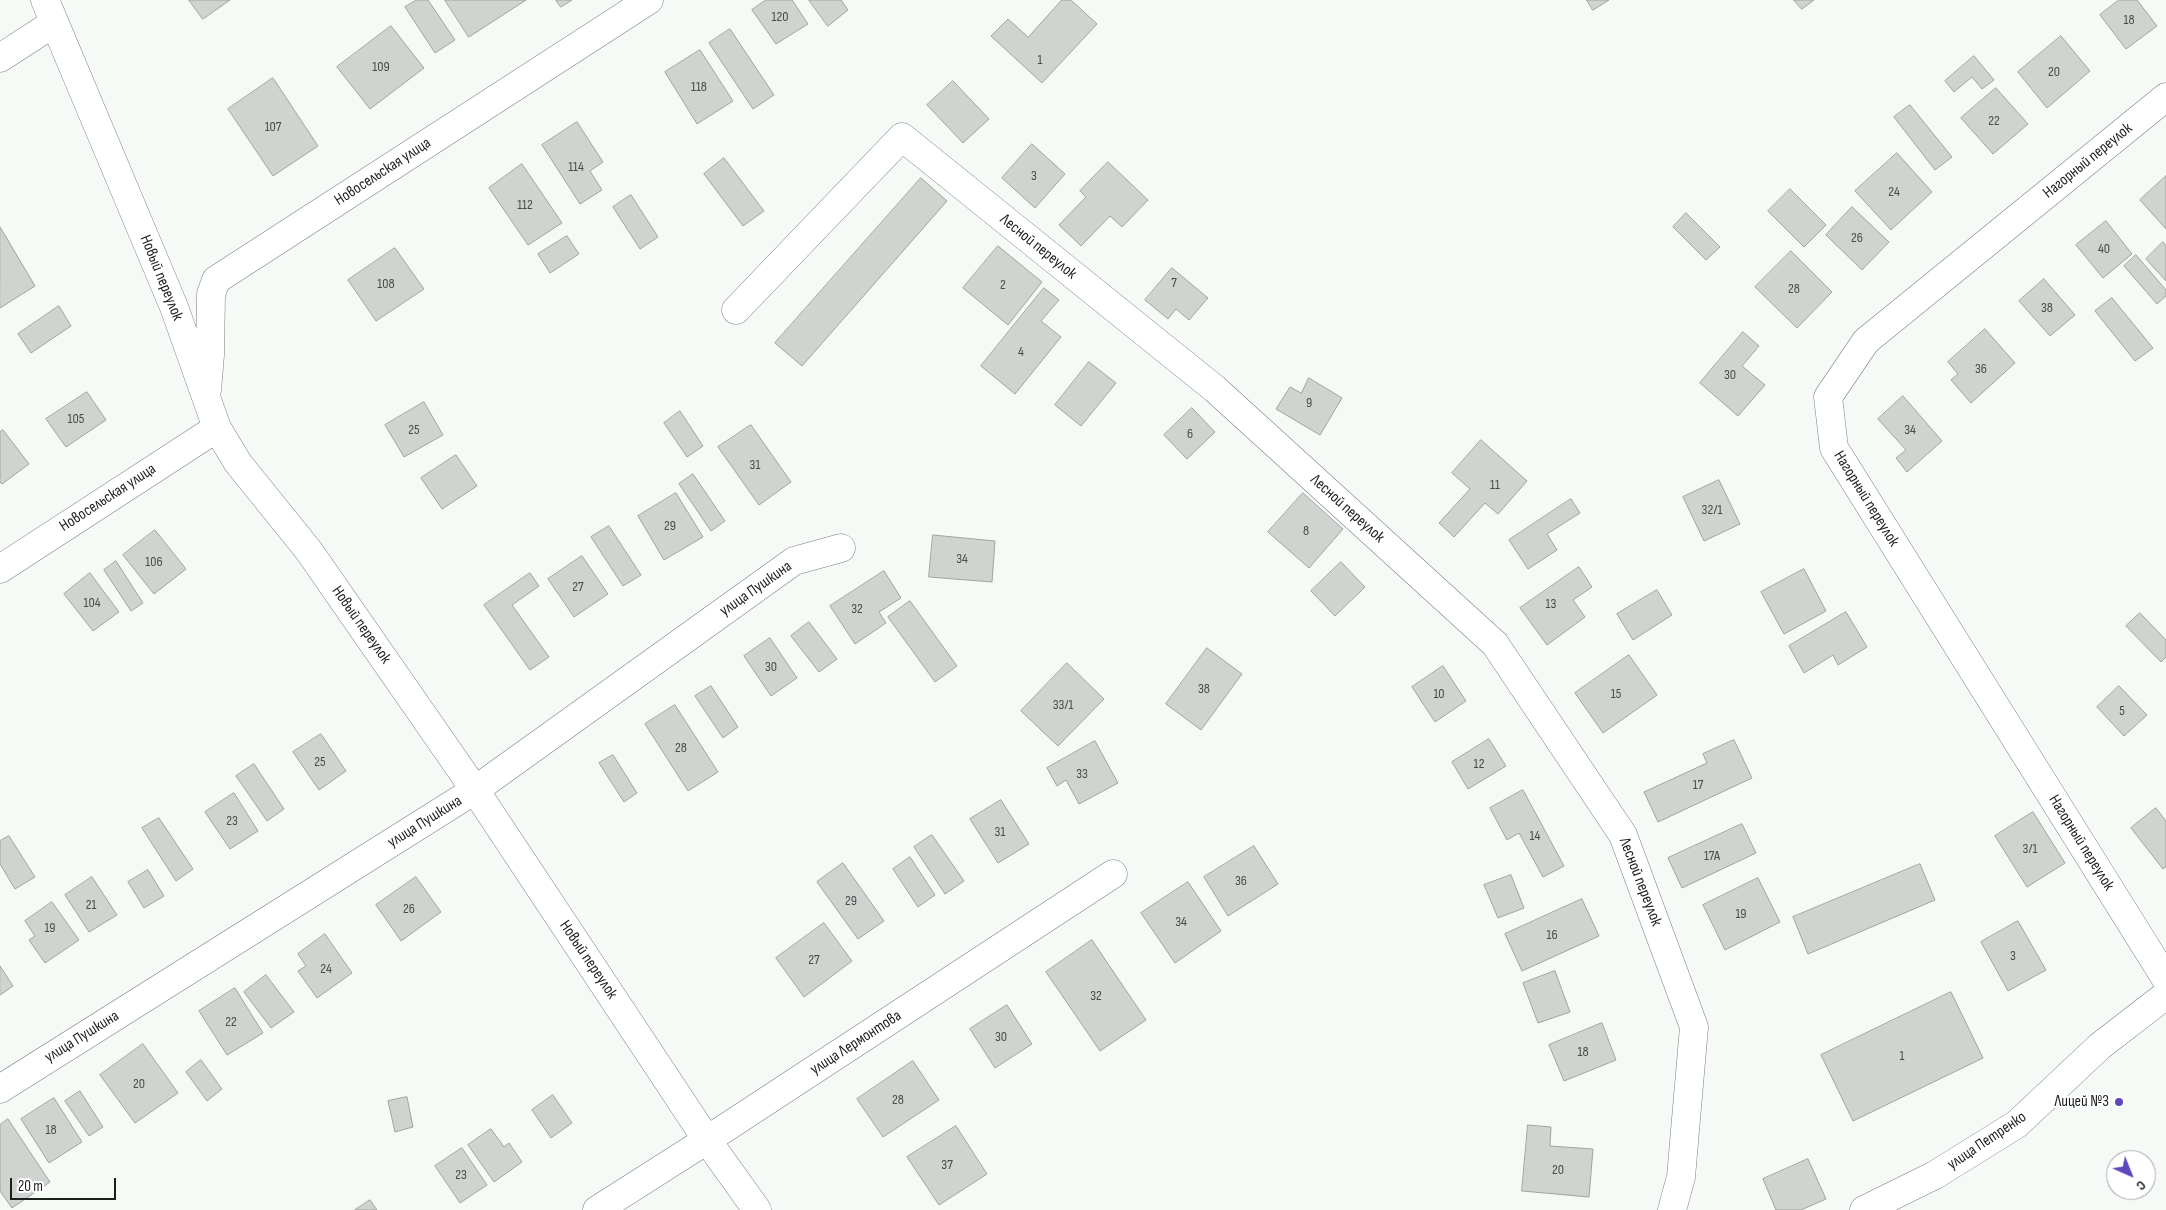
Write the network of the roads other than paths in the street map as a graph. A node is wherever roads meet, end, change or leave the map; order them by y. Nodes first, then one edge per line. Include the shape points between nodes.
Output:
1 (649, 0) edge
2 (49, 11) edge
3 (0, 58) edge
4 (2166, 97) edge
5 (736, 310) dead end
6 (206, 398) junction
7 (217, 428) junction
8 (841, 548) dead end
9 (0, 569) edge
10 (475, 790) junction
11 (1113, 874) dead end
12 (2166, 979) edge
13 (2166, 995) edge
14 (0, 1088) edge
15 (707, 1140) junction
16 (597, 1210) edge
17 (757, 1210) edge
18 (1672, 1210) edge
19 (1864, 1210) edge

1 - 6 street, Новосельская улица via 216,280 211,294
2 - 3 street
2 - 6 street, Новый переулок via 174,307
4 - 12 street, Нагорный переулок via 1866,341 1828,397 1834,448
5 - 18 street, Лесной переулок via 902,137 1215,389 1496,644 1623,835 1694,1028 1681,1177
6 - 7 street, Новый переулок
7 - 9 street, Новосельская улица
7 - 10 street, Новый переулок via 238,464 309,550
8 - 10 street, улица Пушкина via 794,561
10 - 14 street, улица Пушкина
10 - 15 street, Новый переулок
11 - 15 street, улица Лермонтова
13 - 19 street, улица Петренко via 2100,1046 2017,1124 1935,1175
15 - 16 street, улица Лермонтова
15 - 17 street, Новый переулок

